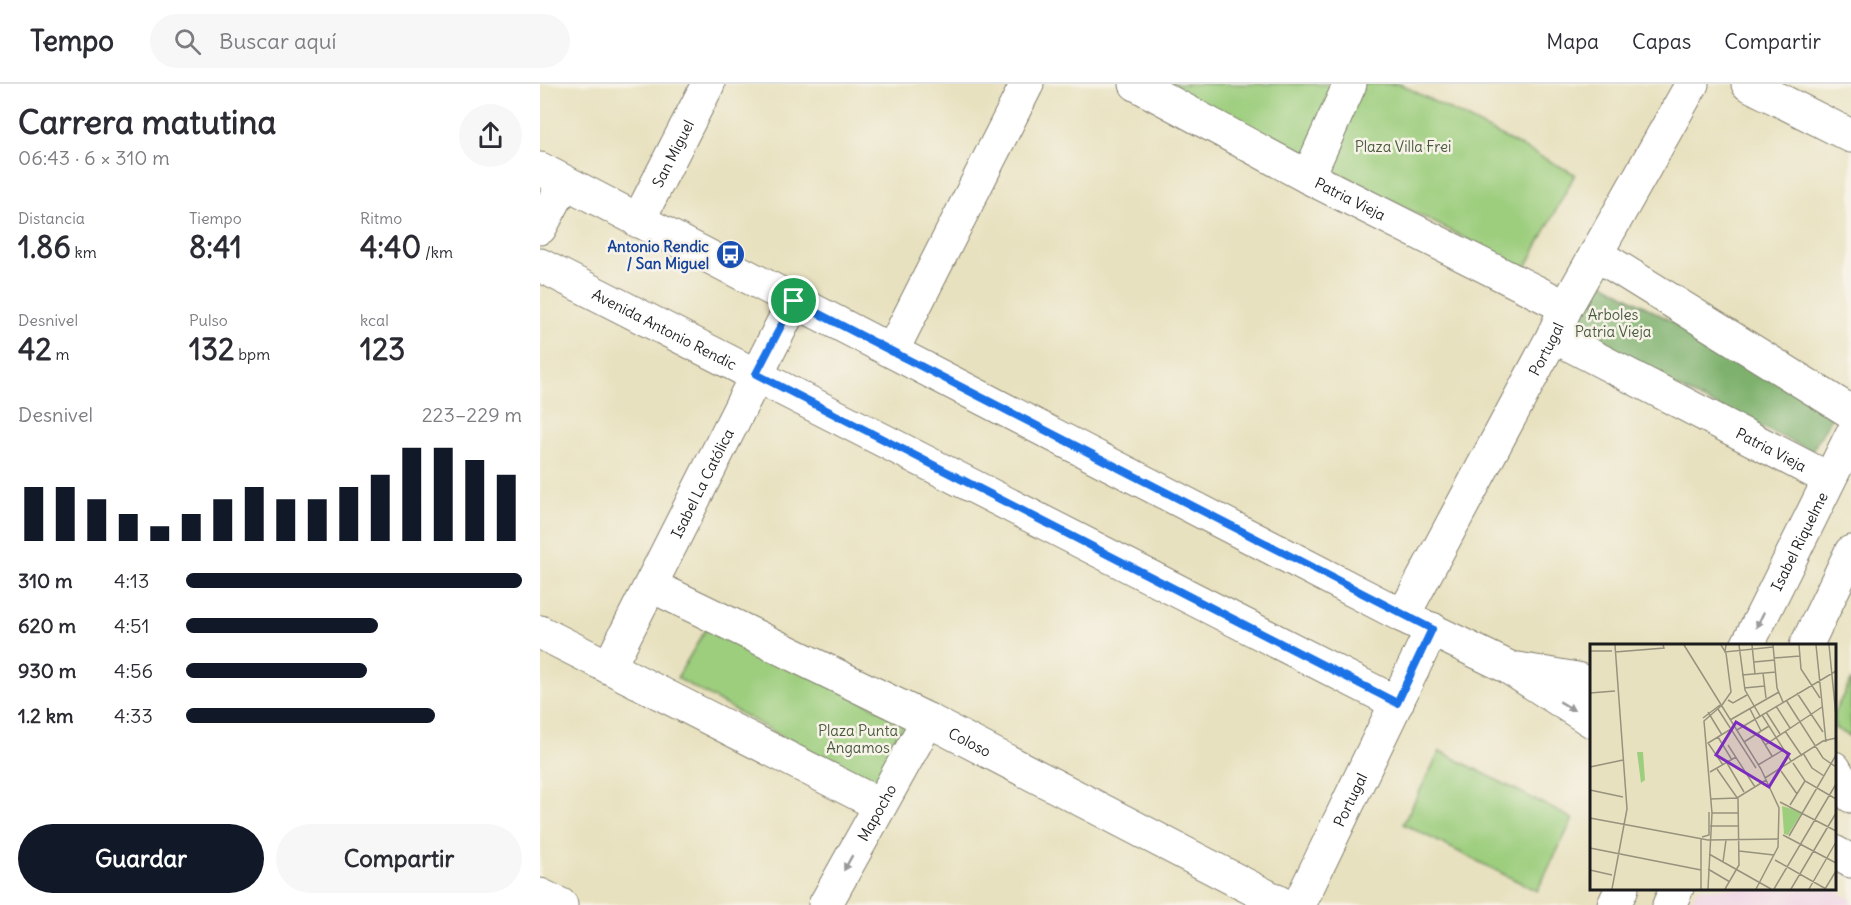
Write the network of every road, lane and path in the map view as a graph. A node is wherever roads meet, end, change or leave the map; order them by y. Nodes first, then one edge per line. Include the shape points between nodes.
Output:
1 (708, 84) edge
2 (1027, 84) edge
3 (1136, 84) edge
4 (1350, 84) edge
5 (1692, 84) edge
6 (1748, 84) edge
7 (1851, 136) edge
8 (552, 176) edge
9 (1308, 177) junction
10 (638, 220) junction
11 (540, 228) edge
12 (1596, 254) junction
13 (540, 265) edge
14 (794, 301) junction
15 (1560, 321) junction
16 (892, 351) junction
17 (756, 374) junction
18 (1851, 412) edge
19 (1851, 436) edge
20 (1829, 480) junction
21 (1851, 552) edge
22 (652, 586) junction
23 (1403, 616) junction
24 (1432, 629) junction
25 (540, 632) edge
26 (1812, 638) edge
27 (1747, 644) edge
28 (609, 667) junction
29 (1508, 667) junction
30 (1590, 684) edge
31 (1397, 703) junction
32 (928, 720) junction
33 (1590, 720) edge
34 (1836, 771) edge
35 (1836, 795) edge
36 (1851, 796) edge
37 (1851, 802) edge
38 (880, 805) junction
39 (1836, 853) edge
40 (1851, 861) edge
41 (1621, 890) edge
42 (1676, 890) edge
43 (540, 895) edge
44 (561, 905) edge
45 (825, 905) edge
46 (1284, 905) edge
47 (1299, 905) edge
48 (1614, 905) edge
49 (1669, 905) edge

1 - 10 street, San Miguel
2 - 16 street
3 - 9 street, Patria Vieja
4 - 9 street
5 - 12 street, Portugal
6 - 7 street
8 - 10 street
8 - 11 street
9 - 15 street, Patria Vieja
10 - 14 street
12 - 15 street, Portugal
12 - 18 street
13 - 17 street, Avenida Antonio Rendic
14 - 16 street
14 - 17 street, Isabel La Católica
15 - 20 street, Patria Vieja
15 - 23 street, Portugal
16 - 23 street
17 - 22 street, Isabel La Católica
17 - 31 street, Avenida Antonio Rendic
19 - 20 street, Isabel Riquelme
20 -> 27 street, Isabel Riquelme
21 - 26 street
22 - 28 street, Isabel La Católica
22 - 32 street, Coloso
23 - 24 street
24 - 29 street
24 - 31 street, Portugal
25 - 28 street
28 - 38 street
29 - 30 street
29 -> 33 street
31 - 47 street, Portugal
32 - 38 street, Mapocho
32 - 46 street, Coloso
34 - 36 street
35 - 37 street
38 -> 45 street, Mapocho
39 - 40 street
41 - 48 street
42 - 49 street
43 - 44 street

